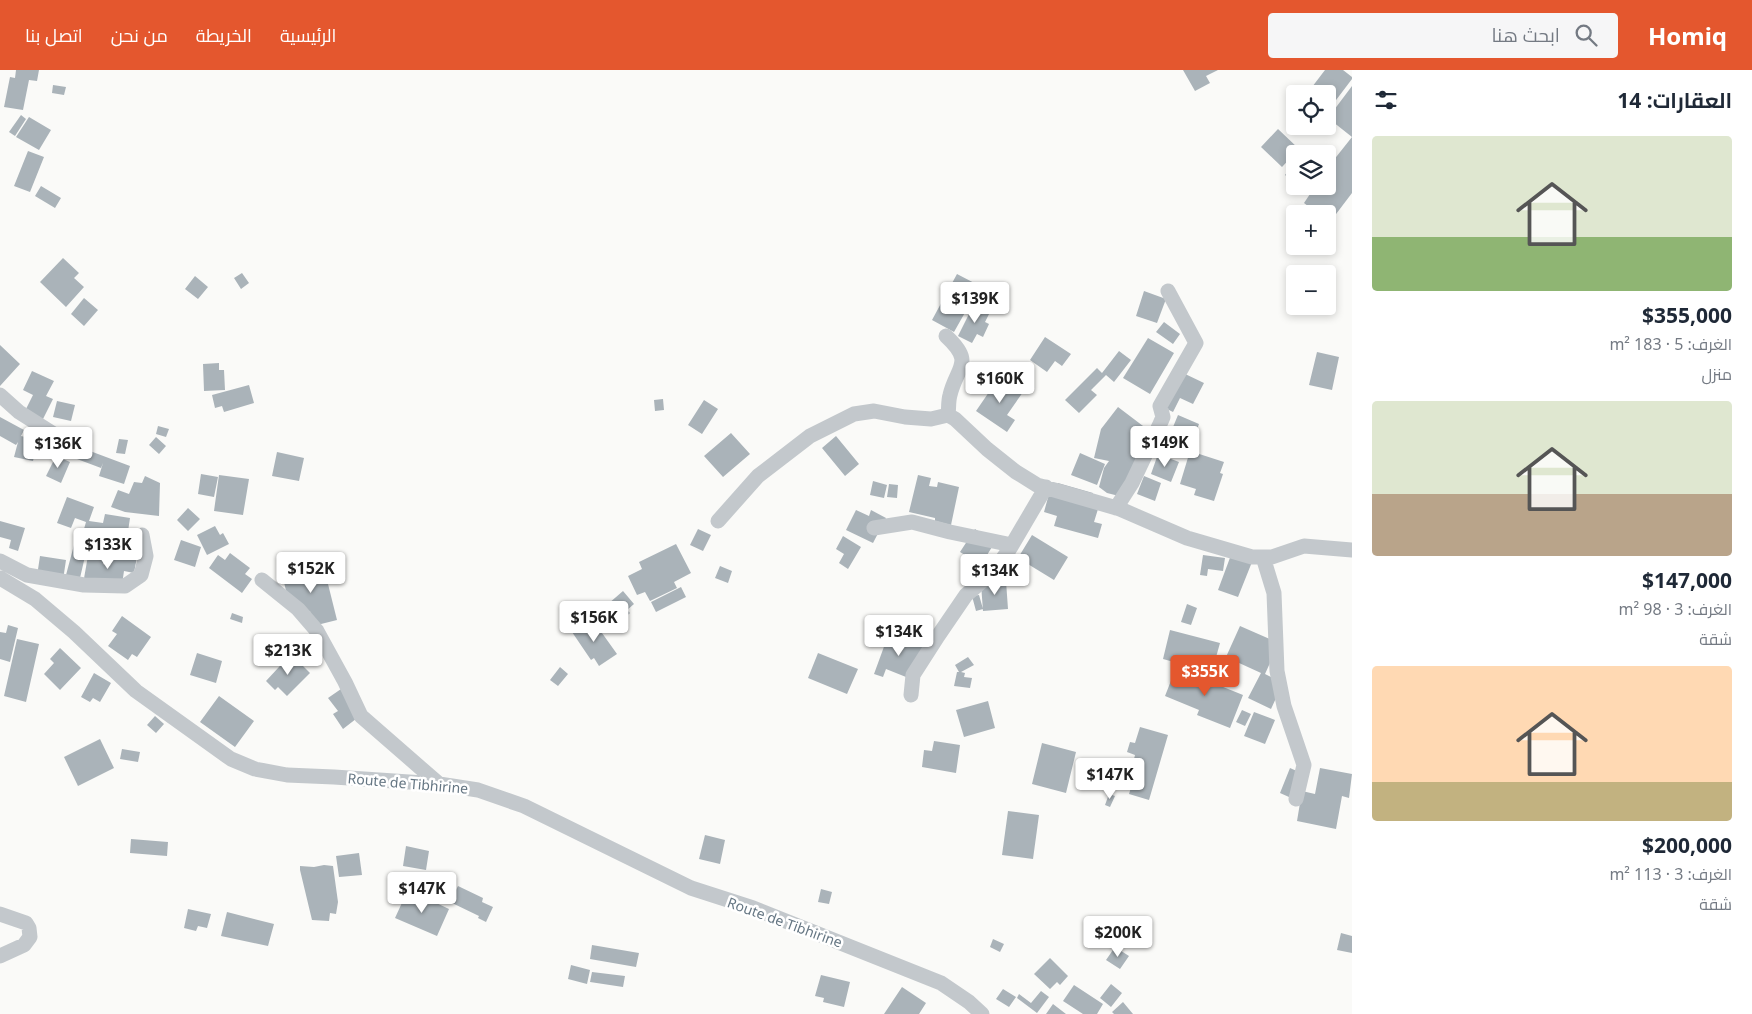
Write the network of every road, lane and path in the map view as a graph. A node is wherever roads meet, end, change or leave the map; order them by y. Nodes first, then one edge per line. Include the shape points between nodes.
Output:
1 (1168, 291) dead end
2 (946, 336) dead end
3 (0, 395) edge
4 (948, 415) junction
5 (60, 438) dead end
6 (1046, 487) junction
7 (1116, 508) junction
8 (718, 521) dead end
9 (874, 528) dead end
10 (142, 535) dead end
11 (1012, 545) junction
12 (1352, 550) edge
13 (1264, 557) junction
14 (0, 561) edge
15 (0, 578) edge
16 (262, 580) dead end
17 (911, 695) dead end
18 (439, 784) junction
19 (1296, 799) dead end
20 (0, 914) edge
21 (0, 956) edge
22 (982, 1014) edge

1 - 7 street via 1196,343 1160,406 1163,417 1160,424 1132,483
2 - 4 street via 958,347 962,361 950,395
3 - 5 street via 19,412
4 - 6 street via 1016,472
4 - 8 street via 931,419 874,411 854,414 810,436 758,476
6 - 7 street
6 - 11 street
7 - 13 street via 1187,538 1252,557
9 - 11 street via 912,522
10 - 14 street via 146,556 141,575 125,586 84,585 27,575
11 - 17 street via 993,572 966,595 938,636 913,674
12 - 13 street via 1304,546
13 - 19 street via 1274,593 1278,671 1284,706 1304,764
15 - 18 street, Route de Tibhirine via 35,599 136,691 231,759 255,769 287,775
16 - 18 street via 298,609 317,631 361,716
18 - 22 street, Route de Tibhirine via 478,790 524,806 691,888 753,908 941,983
20 - 21 street via 26,923 30,937 24,945

